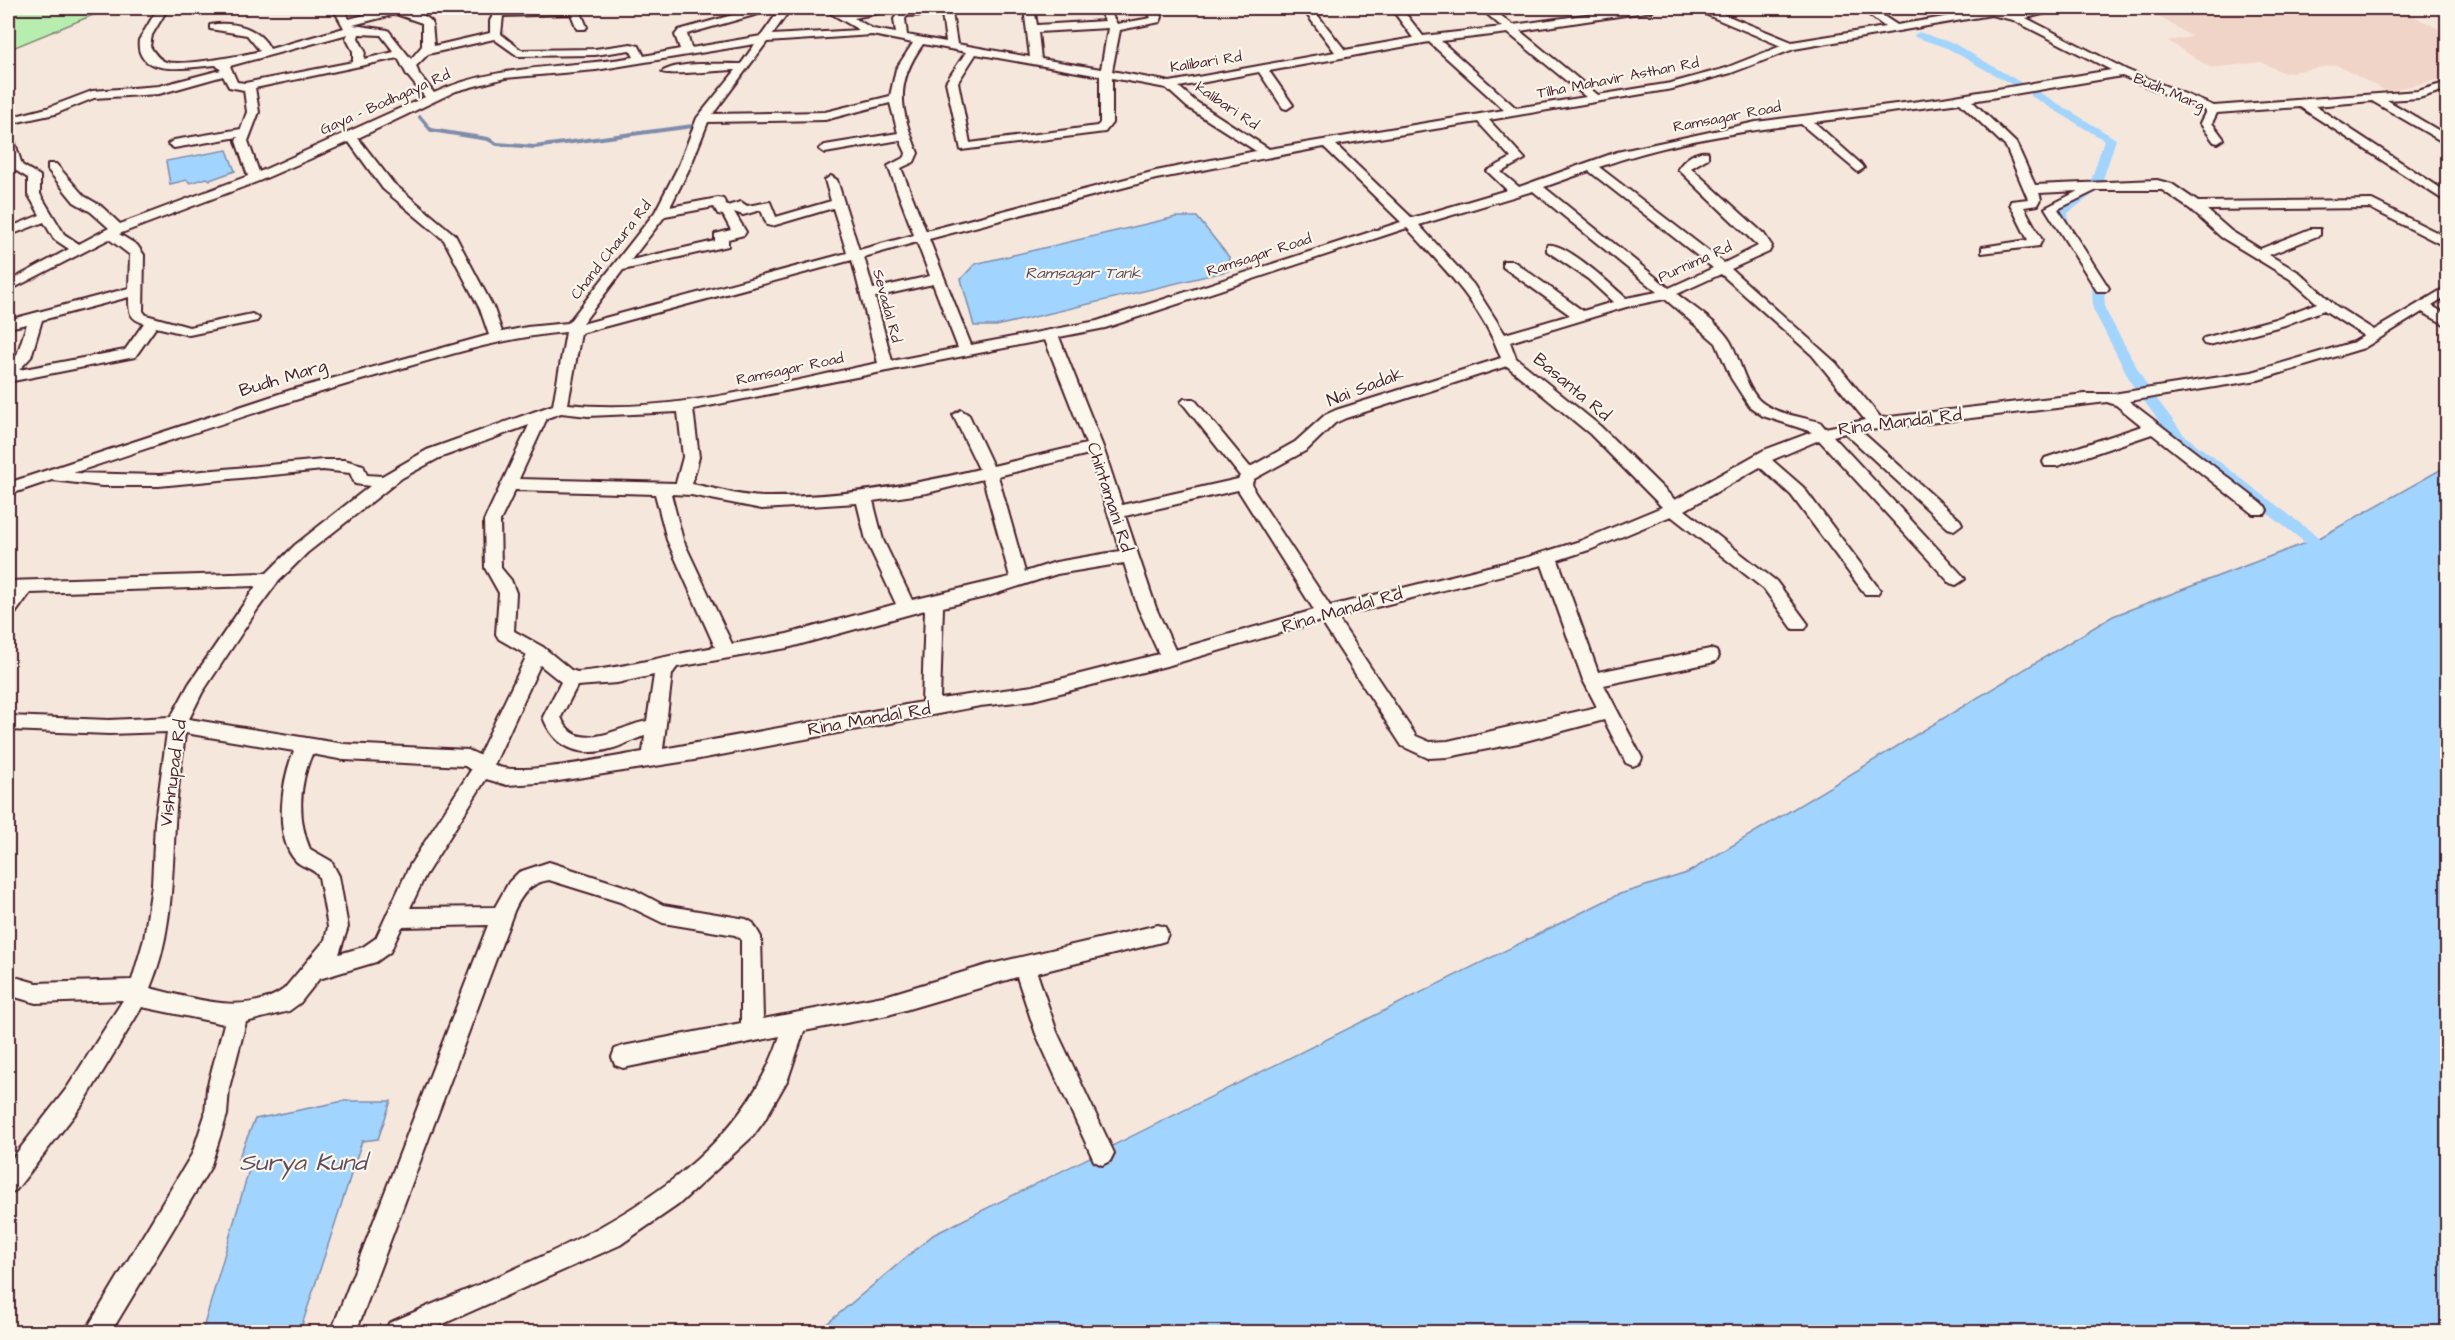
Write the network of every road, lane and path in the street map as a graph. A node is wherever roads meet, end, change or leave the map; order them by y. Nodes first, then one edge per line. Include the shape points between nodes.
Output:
1 (163, 8) edge
2 (338, 8) edge
3 (786, 8) edge
4 (827, 8) edge
5 (986, 8) edge
6 (1029, 8) edge
7 (1103, 8) edge
8 (1151, 8) edge
9 (1307, 8) edge
10 (1396, 8) edge
11 (1485, 8) edge
12 (1652, 8) edge
13 (1683, 8) edge
14 (1865, 8) edge
15 (1935, 8) edge
16 (2055, 8) edge
17 (395, 9) edge
18 (574, 9) edge
19 (946, 9) edge
20 (894, 10) edge
21 (1991, 10) edge
22 (754, 12) dead end
23 (844, 17) junction
24 (2016, 17) junction
25 (1950, 18) junction
26 (1113, 26) junction
27 (214, 27) dead end
28 (581, 27) dead end
29 (350, 28) junction
30 (1894, 28) junction
31 (1033, 29) junction
32 (1512, 29) junction
33 (872, 32) junction
34 (496, 35) junction
35 (902, 37) junction
36 (763, 39) junction
37 (1426, 39) junction
38 (920, 40) junction
39 (952, 45) junction
40 (1791, 46) junction
41 (686, 50) junction
42 (973, 50) junction
43 (426, 51) junction
44 (266, 53) junction
45 (402, 54) junction
46 (1343, 55) junction
47 (253, 57) junction
48 (640, 59) junction
49 (1036, 61) junction
50 (358, 65) junction
51 (410, 66) junction
52 (744, 67) junction
53 (225, 68) junction
54 (1262, 68) junction
55 (668, 72) dead end
56 (2123, 72) junction
57 (1106, 73) junction
58 (278, 80) junction
59 (1170, 84) junction
60 (247, 86) junction
61 (2448, 86) edge
62 (432, 98) junction
63 (896, 98) junction
64 (2375, 98) junction
65 (1596, 99) junction
66 (1963, 99) junction
67 (2304, 104) junction
68 (1287, 105) dead end
69 (2212, 110) junction
70 (1514, 113) junction
71 (703, 118) junction
72 (1481, 118) junction
73 (1804, 120) junction
74 (8, 121) edge
75 (244, 132) junction
76 (904, 136) junction
77 (351, 137) junction
78 (8, 140) edge
79 (2218, 140) dead end
80 (2448, 141) edge
81 (1327, 143) junction
82 (174, 144) dead end
83 (825, 149) dead end
84 (1267, 153) junction
85 (1704, 155) dead end
86 (1590, 166) junction
87 (52, 167) dead end
88 (1858, 168) dead end
89 (255, 178) junction
90 (831, 180) dead end
91 (1535, 186) junction
92 (2098, 187) junction
93 (2031, 189) junction
94 (1516, 191) junction
95 (2448, 199) edge
96 (838, 203) junction
97 (2195, 206) junction
98 (723, 211) junction
99 (661, 213) junction
100 (49, 216) junction
101 (1410, 223) junction
102 (114, 231) junction
103 (8, 232) edge
104 (2315, 232) dead end
105 (920, 236) junction
106 (2448, 244) edge
107 (1552, 248) dead end
108 (79, 249) junction
109 (1987, 250) dead end
110 (2259, 254) junction
111 (855, 255) junction
112 (1508, 264) dead end
113 (620, 267) junction
114 (1722, 268) junction
115 (938, 279) junction
116 (8, 287) edge
117 (2102, 288) dead end
118 (2448, 290) edge
119 (136, 291) junction
120 (1667, 294) junction
121 (867, 295) junction
122 (1623, 303) junction
123 (2325, 304) junction
124 (2424, 307) junction
125 (36, 316) junction
126 (1583, 317) junction
127 (252, 318) dead end
128 (153, 321) junction
129 (2448, 322) edge
130 (8, 324) edge
131 (573, 328) junction
132 (1051, 336) junction
133 (2374, 336) junction
134 (497, 337) junction
135 (1502, 340) junction
136 (2209, 341) dead end
137 (966, 351) junction
138 (1509, 360) junction
139 (886, 366) junction
140 (8, 373) edge
141 (8, 377) edge
142 (2115, 399) junction
143 (1189, 402) dead end
144 (685, 406) junction
145 (560, 408) junction
146 (541, 415) junction
147 (961, 415) dead end
148 (1876, 423) junction
149 (1848, 427) junction
150 (2153, 429) junction
151 (1821, 434) junction
152 (1095, 447) junction
153 (1761, 459) junction
154 (2051, 462) dead end
155 (989, 473) junction
156 (50, 476) junction
157 (1246, 479) junction
158 (384, 482) junction
159 (509, 484) junction
160 (8, 489) edge
161 (662, 489) junction
162 (682, 489) junction
163 (864, 497) junction
164 (1673, 509) junction
165 (2259, 510) dead end
166 (1116, 512) junction
167 (1954, 524) dead end
168 (1129, 556) junction
169 (1548, 557) junction
170 (271, 579) junction
171 (1956, 579) dead end
172 (1019, 580) junction
173 (26, 586) junction
174 (8, 587) edge
175 (1871, 590) dead end
176 (934, 604) junction
177 (907, 608) junction
178 (8, 610) edge
179 (1324, 615) junction
180 (1799, 624) dead end
181 (726, 651) junction
182 (537, 652) junction
183 (1710, 656) dead end
184 (1170, 658) junction
185 (665, 665) junction
186 (572, 678) junction
187 (1592, 680) junction
188 (931, 708) junction
189 (1608, 712) junction
190 (8, 723) edge
191 (177, 724) junction
192 (654, 727) junction
193 (306, 746) junction
194 (652, 758) junction
195 (1633, 758) dead end
196 (483, 768) junction
197 (502, 916) junction
198 (395, 918) junction
199 (1158, 934) dead end
200 (1024, 966) junction
201 (315, 970) junction
202 (8, 985) edge
203 (138, 992) junction
204 (237, 1014) junction
205 (795, 1025) junction
206 (753, 1031) junction
207 (623, 1057) dead end
208 (1102, 1153) dead end
209 (8, 1182) edge
210 (98, 1332) edge
211 (344, 1332) edge
212 (398, 1332) edge

1 - 53 street via 144,37 150,55 171,67 212,62
2 - 29 street
3 - 36 street
4 - 23 street
5 - 19 street
6 - 31 street
7 - 26 street
8 - 26 street via 1156,20
9 - 46 street
10 - 37 street
11 - 32 street
12 - 32 street, Kalibari Rd
13 - 40 street via 1707,11
14 - 30 street
15 - 25 street
16 - 24 street
17 - 29 street
17 - 43 street via 426,20 430,39
18 - 28 street
18 - 34 street via 499,14
19 - 20 street
19 - 39 street
20 - 23 street
20 - 35 street
21 - 24 street, Tilha Mahavir Asthan Rd
21 - 25 street, Tilha Mahavir Asthan Rd
22 - 41 street via 683,32
23 - 33 street
24 - 56 street
25 - 30 street, Tilha Mahavir Asthan Rd
26 - 31 street
26 - 57 street
27 - 44 street via 250,31
29 - 44 street
29 - 45 street via 384,32
29 - 50 street via 359,51
30 - 40 street, Tilha Mahavir Asthan Rd
31 - 49 street
32 - 37 street, Kalibari Rd
32 - 65 street
33 - 35 street, Kalibari Rd
33 - 36 street, Kalibari Rd
34 - 43 street
34 - 48 street via 518,53 596,52 631,47
35 - 38 street, Kalibari Rd
36 - 41 street, Gaya - Bodhgaya Rd
36 - 52 street, Chand Chaura Rd
37 - 46 street, Kalibari Rd
37 - 70 street
38 - 39 street, Kalibari Rd
38 - 63 street via 901,66
39 - 42 street, Kalibari Rd
40 - 65 street, Tilha Mahavir Asthan Rd via 1702,79
41 - 48 street, Gaya - Bodhgaya Rd
42 - 49 street, Kalibari Rd
42 - 57 street via 952,82 965,147 1101,129 1106,123
43 - 51 street
44 - 47 street
45 - 50 street
45 - 51 street
46 - 54 street, Kalibari Rd
47 - 53 street
47 - 58 street via 267,77
48 - 62 street, Gaya - Bodhgaya Rd via 495,77
49 - 57 street, Kalibari Rd
50 - 58 street
51 - 62 street
52 - 55 street
52 - 71 street, Chand Chaura Rd
53 - 60 street via 233,85
53 - 74 street via 159,90 92,95 51,111
54 - 59 street, Kalibari Rd
54 - 68 street
56 - 66 street, Budh Marg
56 - 69 street, Budh Marg
57 - 59 street, Kalibari Rd
58 - 60 street
59 - 84 street, kalibari Rd via 1191,104
60 - 75 street via 253,112
61 - 64 street, Budh Marg via 2419,94
62 - 77 street, Gaya - Bodhgaya Rd
63 - 71 street via 825,116
63 - 76 street
64 - 67 street, Budh Marg
64 - 80 street
65 - 70 street, Tilha Mahavir Asthan Rd
66 - 73 street, Ramsagar Road
66 - 93 street via 2012,146
67 - 69 street, Budh Marg
67 - 95 street
69 - 79 street via 2206,123
70 - 72 street, Tilha Mahavir Asthan Rd
71 - 99 street, Chand Chaura Rd
72 - 81 street, Tilha Mahavir Asthan Rd
72 - 94 street via 1519,159 1493,171
73 - 86 street, Ramsagar Road via 1731,130
73 - 88 street
75 - 82 street
75 - 89 street via 242,141
76 - 83 street
76 - 105 street via 911,156 897,164 895,170
77 - 89 street, Gaya - Bodhgaya Rd
77 - 134 street via 388,186 450,238 488,309
78 - 100 street via 16,167 34,176 34,194
81 - 84 street, Tilha Mahavir Asthan Rd
81 - 101 street, Basanta Rd
84 - 105 street, Tilha Mahavir Asthan Rd via 1065,197
85 - 114 street, Purnima Rd via 1688,163 1684,169 1688,176 1765,246
86 - 91 street, Ramsagar Road
86 - 114 street
87 - 102 street
89 - 102 street, Gaya - Bodhgaya Rd
90 - 96 street, Sevadal Rd
91 - 94 street, Ramsagar Road
91 - 120 street
92 - 93 street
92 - 97 street via 2162,185
92 - 117 street via 2051,208
93 - 109 street via 2035,201 2016,204 2035,242
94 - 101 street, Ramsagar Road
96 - 98 street via 774,227 763,202 744,211 741,206
96 - 111 street, Sevadal Rd
97 - 106 street via 2372,204
97 - 110 street via 2226,234
98 - 99 street via 718,201
98 - 113 street via 728,212 739,232 720,237 723,243
99 - 113 street, Chand Chaura Rd
100 - 103 street
100 - 108 street via 62,239
101 - 132 street, Ramsagar Road via 1100,325
101 - 135 street, Basanta Rd via 1468,287
102 - 108 street, Gaya - Bodhgaya Rd
102 - 119 street via 135,252
104 - 110 street
105 - 111 street, Budh Marg
105 - 115 street
107 - 122 street
108 - 116 street, Gaya - Bodhgaya Rd
110 - 123 street via 2295,276
111 - 121 street, Sevadal Rd
111 - 131 street, Budh Marg
112 - 126 street
113 - 131 street, Chand Chaura Rd
114 - 120 street, Purnima Rd
114 - 148 street via 1832,366
115 - 121 street
115 - 137 street
118 - 124 street, Rina Mandal Rd
119 - 125 street
119 - 128 street via 138,316
120 - 122 street, Purnima Rd
120 - 151 street via 1720,337 1754,403 1768,412 1812,423
121 - 139 street, Sevadal Rd
122 - 126 street, Purnima Rd
123 - 133 street
123 - 136 street via 2280,322
124 - 129 street
124 - 133 street, Rina Mandal Rd
125 - 130 street
125 - 140 street via 24,357
126 - 135 street, Purnima Rd
127 - 128 street via 198,330
128 - 141 street via 130,354
131 - 134 street, Budh Marg
131 - 145 street
132 - 137 street, Ramsagar Road
132 - 152 street, Chintamani Rd
133 - 142 street, Rina Mandal Rd via 2359,345 2253,377
134 - 156 street, Budh Marg via 268,402
135 - 138 street, Basanta Rd
137 - 139 street, Ramsagar Road
138 - 157 street, Nai Sadak via 1341,414 1301,446
138 - 164 street, Basanta Rd via 1595,430
139 - 144 street, Ramsagar Road
142 - 148 street, Rina Mandal Rd
142 - 150 street
143 - 157 street
144 - 145 street, Ramsagar Road via 588,411
144 - 162 street via 691,457
145 - 146 street, Vishnupad Rd
146 - 158 street, Vishnupad Rd via 433,454
146 - 159 street
147 - 155 street
148 - 149 street, Rina Mandal Rd
149 - 151 street, Rina Mandal Rd
149 - 167 street
150 - 154 street
150 - 165 street
151 - 153 street, Rina Mandal Rd
151 - 171 street
152 - 155 street
152 - 166 street, Chintamani Rd
153 - 164 street, Rina Mandal Rd
153 - 175 street via 1797,491
155 - 163 street
155 - 172 street
156 - 158 street via 106,482 151,481 343,464 357,469 361,480
156 - 160 street, Budh Marg
157 - 166 street, Nai Sadak
157 - 179 street via 1246,492
158 - 170 street, Vishnupad Rd via 322,530
159 - 161 street
159 - 182 street via 492,521 493,568 507,591 505,634
161 - 162 street
161 - 181 street via 675,540
162 - 163 street via 762,503
163 - 177 street via 866,515 885,565
164 - 169 street, Rina Mandal Rd
164 - 180 street, Basanta Rd via 1770,585
166 - 168 street, Chintamani Rd
168 - 172 street via 1069,565
168 - 184 street, Chintamani Rd
169 - 179 street, Rina Mandal Rd
169 - 187 street
170 - 173 street
170 - 191 street, Vishnupad Rd via 207,670
172 - 176 street
173 - 174 street
173 - 178 street
176 - 177 street
176 - 188 street
177 - 181 street via 787,641
179 - 184 street, Rina Mandal Rd
179 - 189 street via 1416,747 1448,749
181 - 185 street via 678,658
182 - 186 street
182 - 196 street
183 - 187 street
184 - 188 street, Rina Mandal Rd via 1033,693
185 - 186 street via 617,676
185 - 192 street
186 - 192 street via 552,717 565,739 591,746
187 - 189 street
188 - 194 street, Rina Mandal Rd
189 - 195 street
190 - 191 street, Rina Mandal Rd via 110,727
191 - 193 street, Rina Mandal Rd
191 - 203 street, Vishnupad Rd via 162,885 154,939
192 - 194 street
193 - 196 street, Rina Mandal Rd via 372,755 468,758
193 - 201 street via 291,789 293,820 303,855 324,867 329,876 338,927 334,944
194 - 196 street, Rina Mandal Rd via 522,778
196 - 198 street via 417,871
197 - 198 street
197 - 206 street via 523,878 549,871 626,895 663,914 739,926 752,937
197 - 211 street
198 - 201 street via 377,951
199 - 200 street
200 - 205 street via 913,999
200 - 208 street via 1047,1034
201 - 204 street via 281,1004
202 - 203 street via 36,993
203 - 204 street via 212,1013
203 - 209 street, Vishnupad Rd via 75,1096
204 - 210 street via 218,1088 216,1115 202,1160
205 - 206 street
205 - 212 street via 775,1081 756,1113 745,1128 670,1197 611,1236
206 - 207 street

